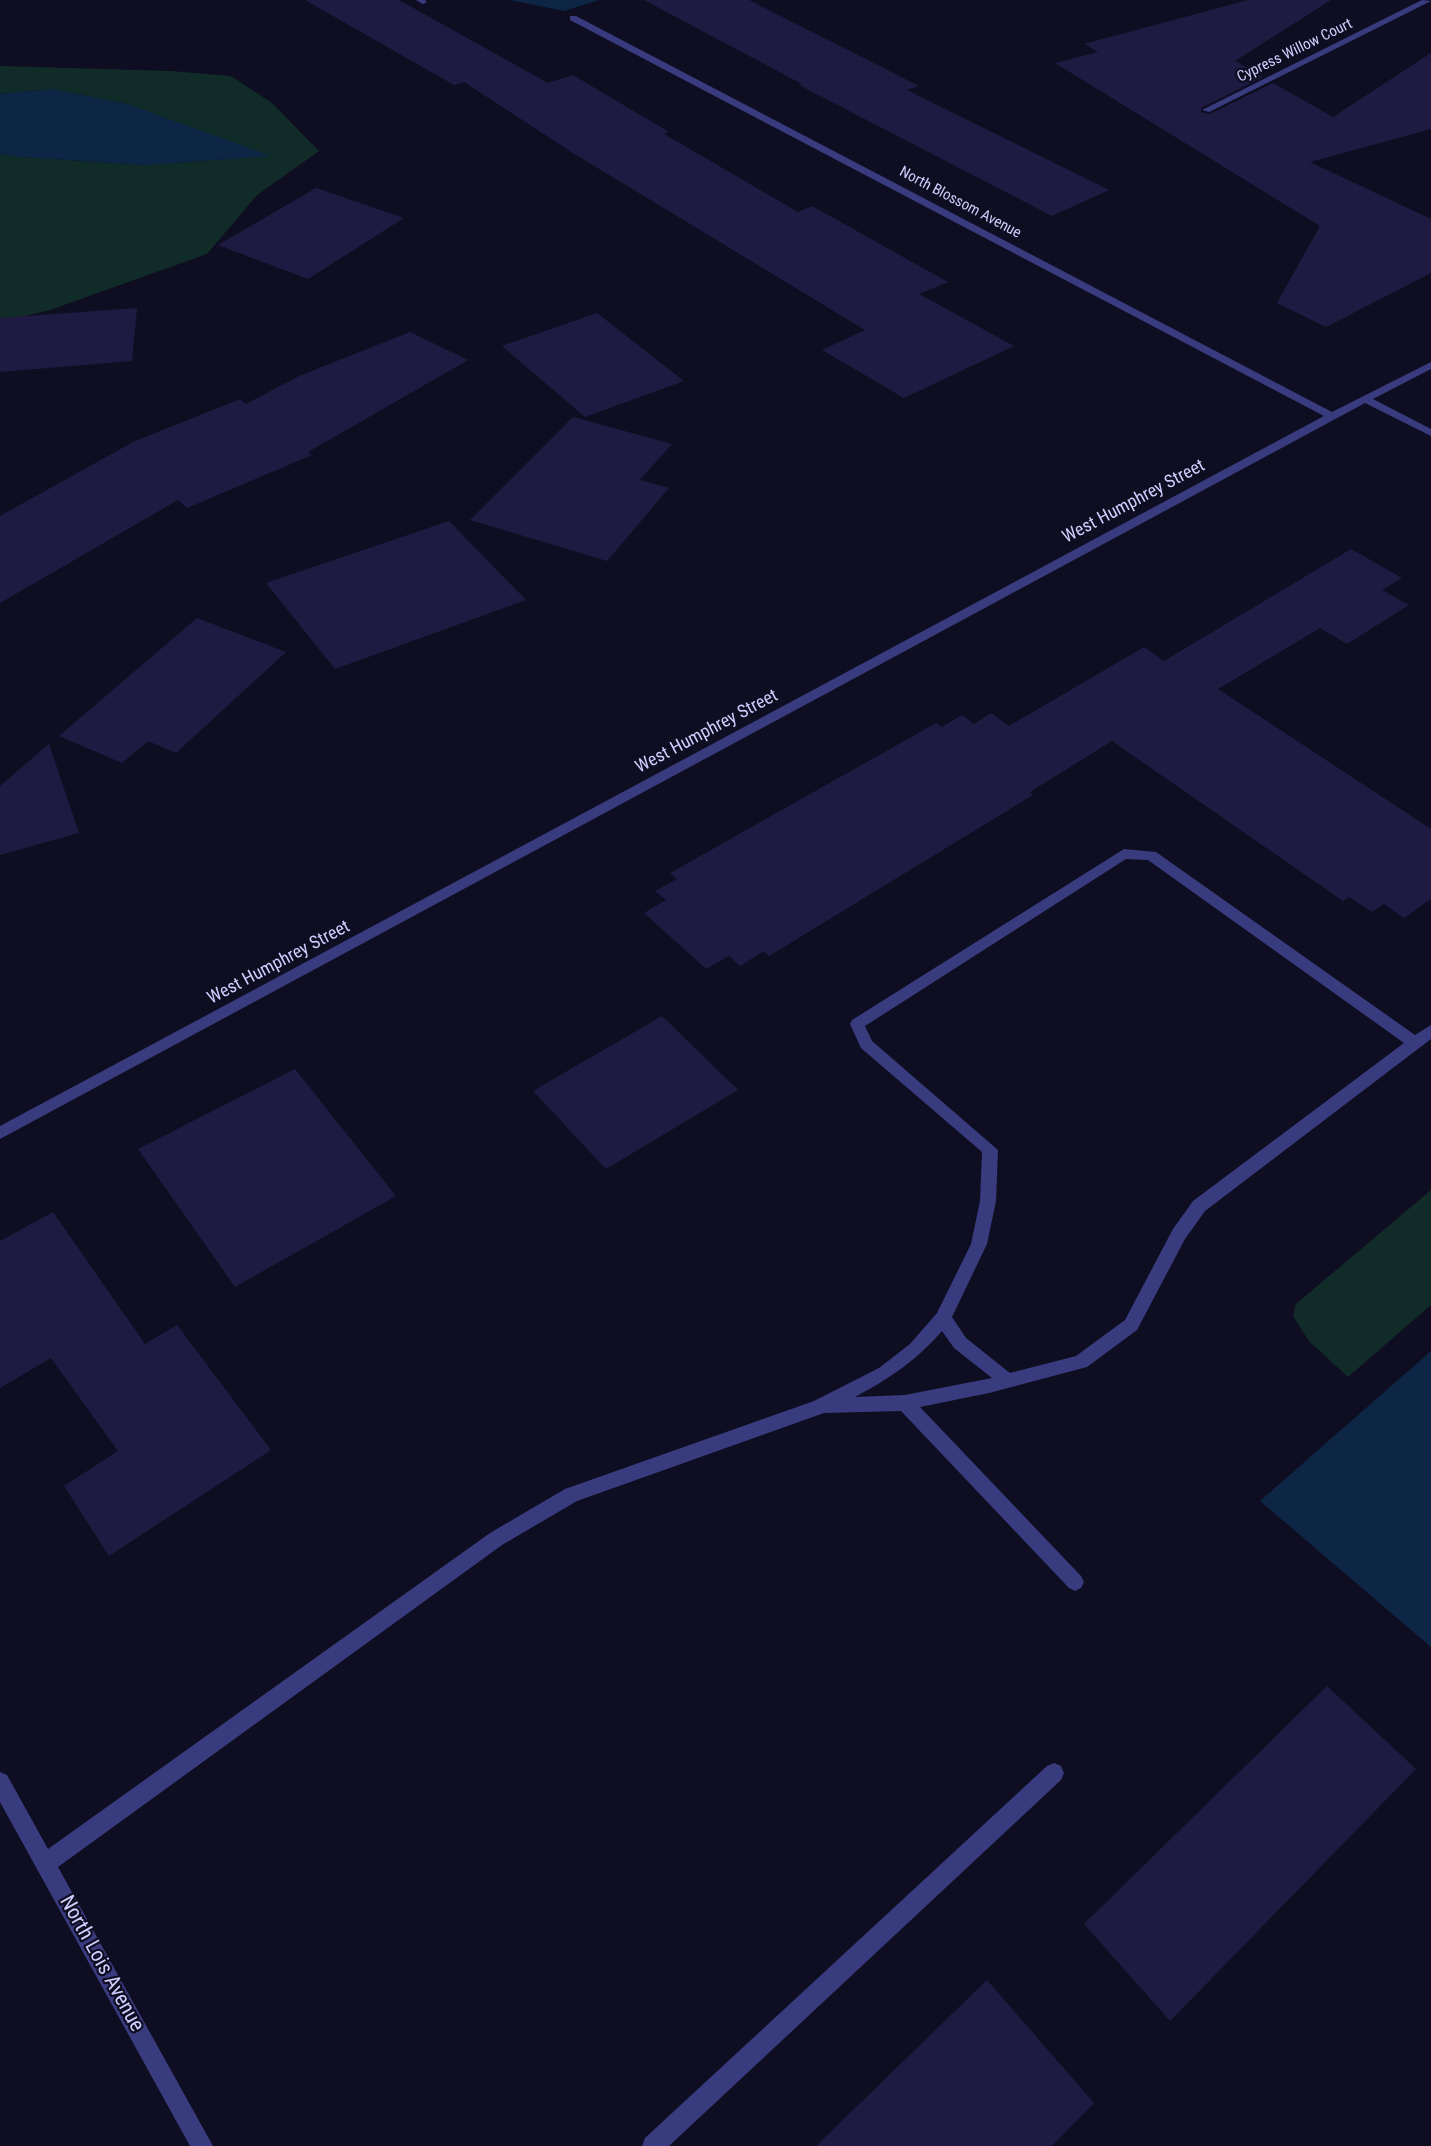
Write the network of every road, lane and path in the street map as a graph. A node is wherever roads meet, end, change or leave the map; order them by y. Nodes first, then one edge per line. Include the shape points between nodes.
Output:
1 (1428, 0) edge
2 (573, 18) dead end
3 (1206, 110) dead end
4 (1431, 365) edge
5 (1364, 399) junction
6 (1332, 416) junction
7 (1431, 433) edge
8 (1431, 1031) edge
9 (1415, 1043) junction
10 (0, 1133) edge
11 (943, 1318) junction
12 (1008, 1381) junction
13 (905, 1403) junction
14 (820, 1407) junction
15 (1076, 1582) dead end
16 (1054, 1773) dead end
17 (0, 1782) edge
18 (45, 1864) junction
19 (202, 2146) edge
20 (653, 2146) edge

1 - 3 street, Cypress Willow Court
2 - 6 street, North Blossom Avenue
4 - 5 street, West Humphrey Street
5 - 6 street, West Humphrey Street
5 - 7 street
6 - 10 street, West Humphrey Street
8 - 9 street
9 - 11 street via 1150,855 1124,854 857,1024 866,1044 990,1150 988,1201 979,1244
9 - 12 street via 1199,1206 1179,1234 1131,1324 1081,1362
11 - 12 street via 960,1343
11 - 14 street via 916,1349 885,1373
12 - 13 street
13 - 14 street
13 - 15 street
14 - 18 street via 571,1495 496,1539
16 - 20 street
17 - 18 street, North Lois Avenue
18 - 19 street, North Lois Avenue

